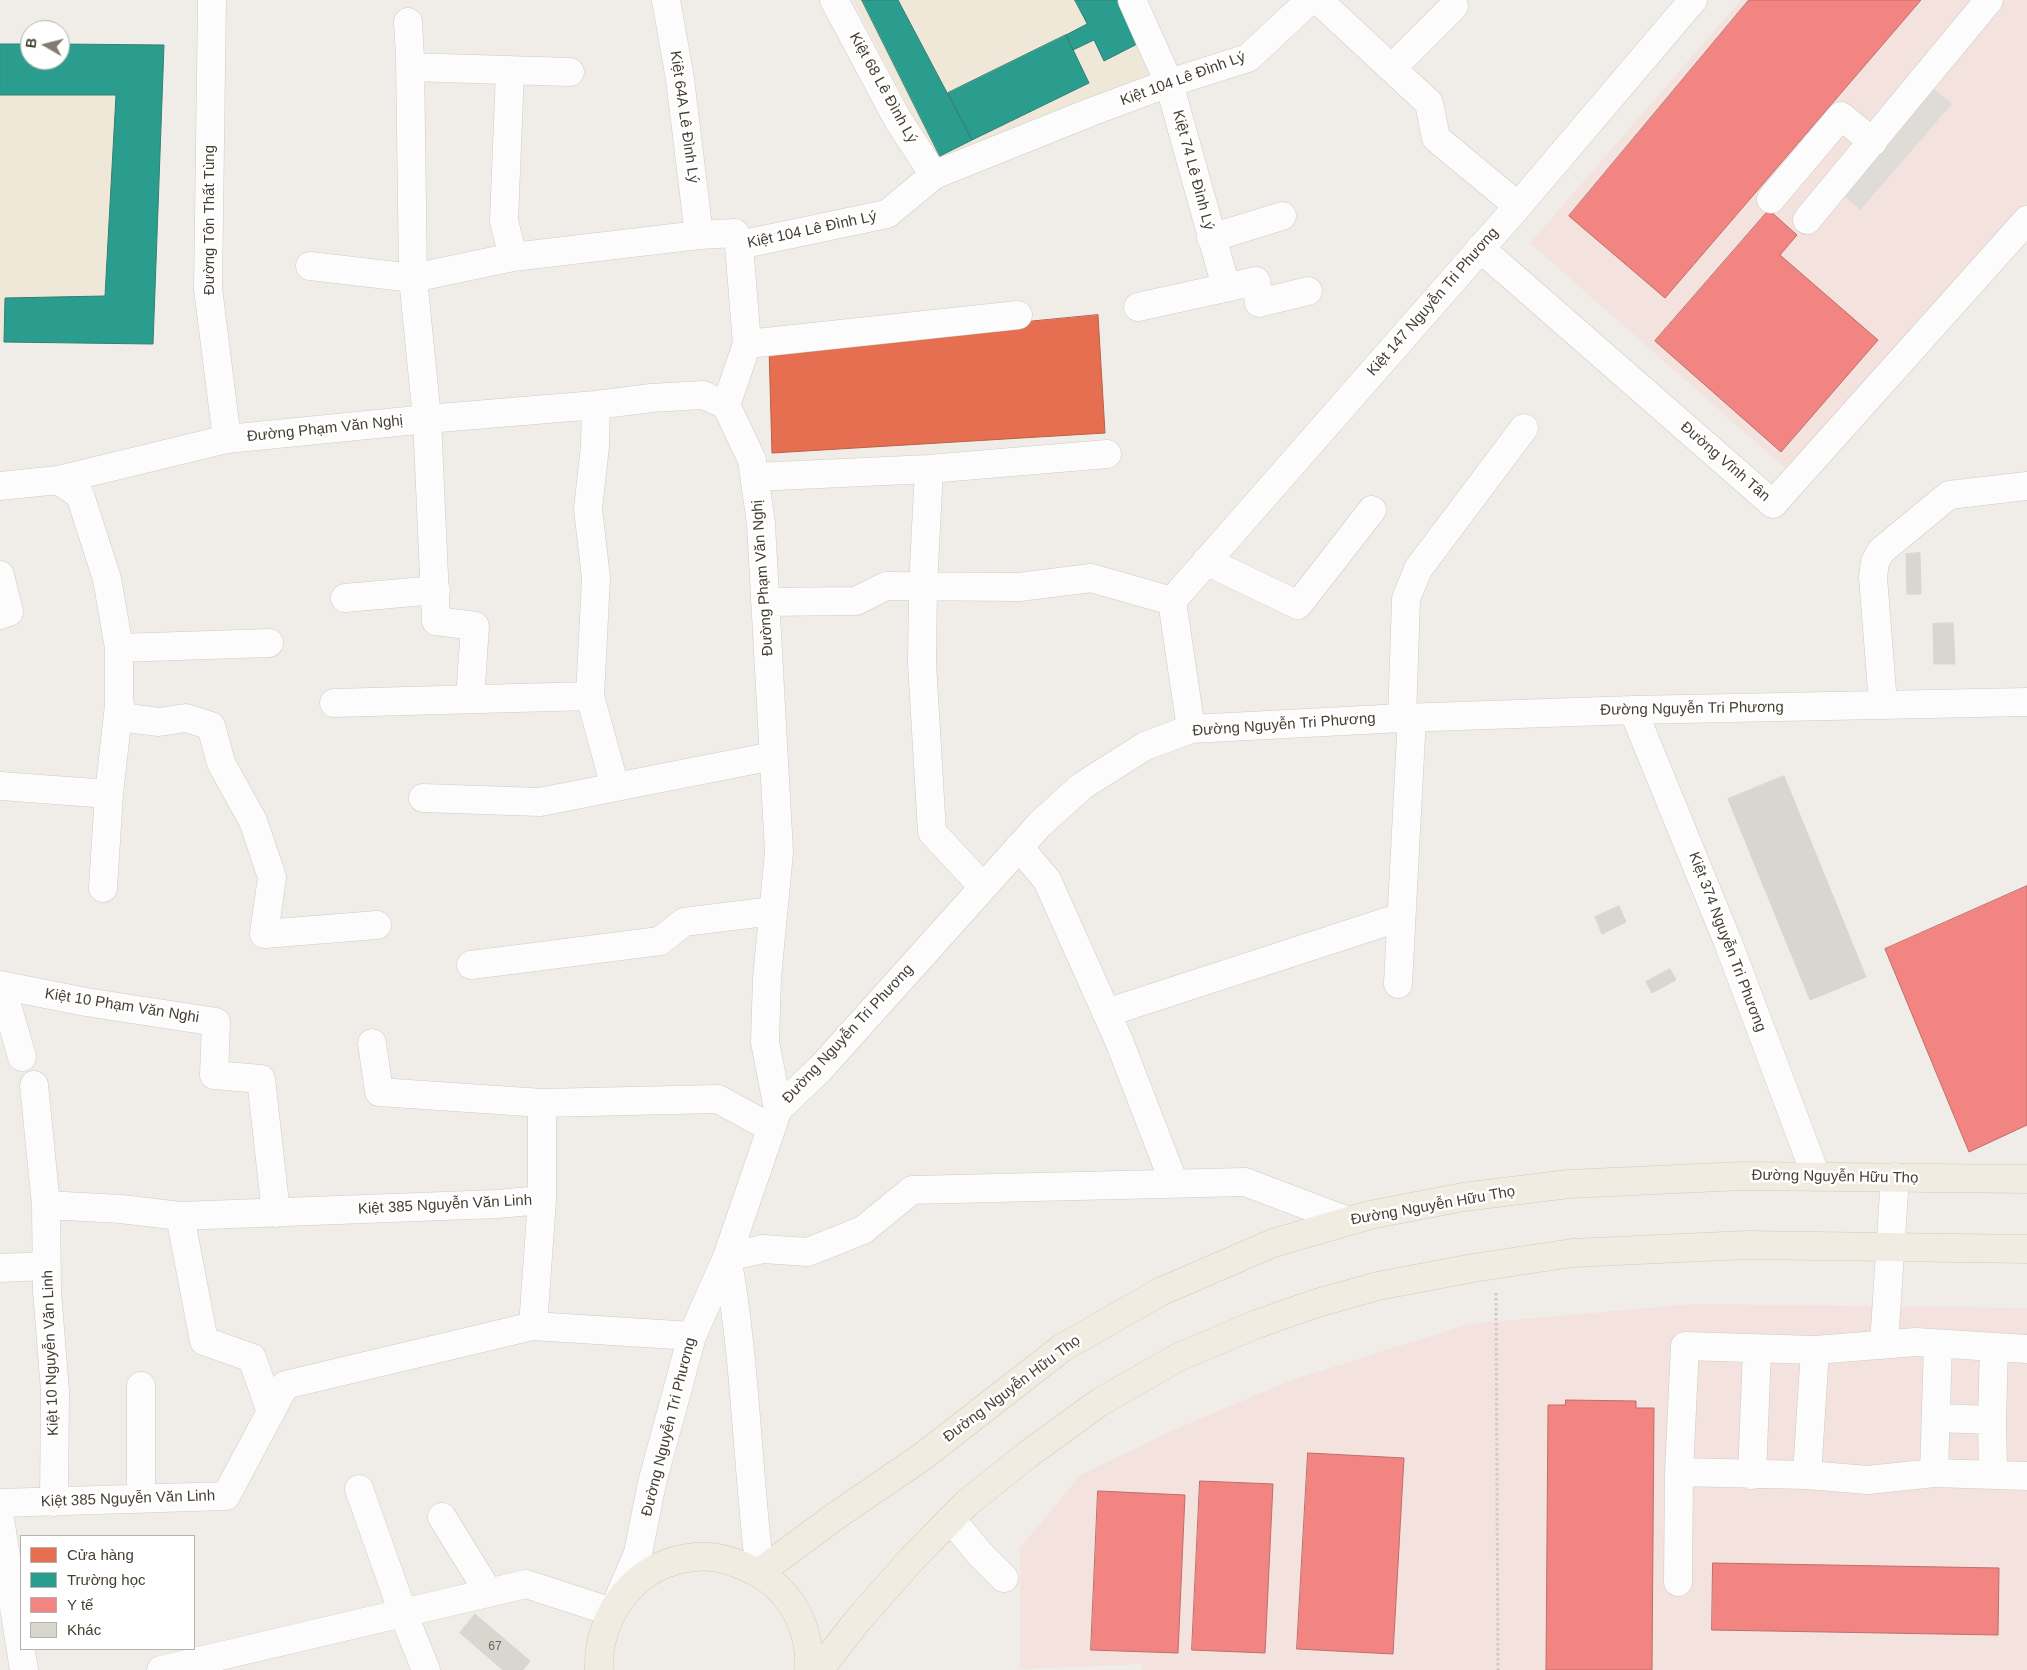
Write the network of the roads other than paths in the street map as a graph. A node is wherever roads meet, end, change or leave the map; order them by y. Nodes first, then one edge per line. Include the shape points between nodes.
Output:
1 (212, 0) edge
2 (666, 0) edge
3 (834, 0) edge
4 (1132, 0) edge
5 (1310, 0) edge
6 (1318, 0) edge
7 (1692, 0) edge
8 (1990, 0) edge
9 (1454, 6) dead end
10 (408, 22) dead end
11 (410, 67) junction
12 (1392, 68) junction
13 (510, 71) junction
14 (570, 72) dead end
15 (1169, 84) junction
16 (1873, 142) junction
17 (934, 176) junction
18 (1771, 198) dead end
19 (1518, 206) junction
20 (1282, 216) dead end
21 (1808, 220) dead end
22 (2027, 220) edge
23 (699, 235) junction
24 (1212, 238) junction
25 (739, 245) junction
26 (1480, 248) junction
27 (512, 257) junction
28 (310, 266) dead end
29 (413, 278) junction
30 (1226, 287) junction
31 (1308, 291) dead end
32 (1138, 307) dead end
33 (1018, 315) dead end
34 (747, 344) junction
35 (596, 405) junction
36 (726, 406) junction
37 (427, 419) junction
38 (1524, 428) dead end
39 (227, 439) junction
40 (1107, 454) dead end
41 (929, 469) junction
42 (755, 477) junction
43 (58, 480) junction
44 (0, 486) edge
45 (2027, 486) edge
46 (1372, 510) dead end
47 (1206, 561) junction
48 (0, 575) edge
49 (923, 586) junction
50 (436, 590) junction
51 (345, 598) dead end
52 (1172, 601) junction
53 (765, 602) junction
54 (0, 615) edge
55 (269, 643) dead end
56 (119, 648) junction
57 (590, 696) junction
58 (470, 699) junction
59 (2027, 702) edge
60 (334, 703) dead end
61 (1883, 704) junction
62 (119, 705) junction
63 (1633, 710) junction
64 (1407, 718) junction
65 (1191, 729) junction
66 (773, 756) junction
67 (0, 786) edge
68 (615, 787) junction
69 (109, 794) junction
70 (424, 798) dead end
71 (1019, 847) junction
72 (983, 886) junction
73 (103, 888) dead end
74 (774, 911) junction
75 (1401, 917) junction
76 (377, 925) dead end
77 (471, 965) dead end
78 (1398, 984) dead end
79 (1, 985) edge
80 (1106, 1013) junction
81 (372, 1043) dead end
82 (22, 1057) dead end
83 (34, 1085) dead end
84 (542, 1103) junction
85 (775, 1118) junction
86 (1816, 1176) junction
87 (1896, 1177) junction
88 (2027, 1179) edge
89 (1174, 1183) junction
90 (542, 1200) junction
91 (46, 1205) junction
92 (276, 1213) junction
93 (180, 1216) junction
94 (1348, 1221) junction
95 (1891, 1247) junction
96 (2027, 1249) edge
97 (727, 1257) junction
98 (47, 1266) junction
99 (0, 1268) edge
100 (533, 1326) junction
101 (692, 1336) junction
102 (1884, 1344) junction
103 (1938, 1344) junction
104 (1994, 1347) junction
105 (2027, 1348) edge
106 (1758, 1350) junction
107 (1815, 1350) junction
108 (141, 1386) dead end
109 (271, 1412) junction
110 (1937, 1418) junction
111 (1992, 1420) junction
112 (1679, 1472) junction
113 (1934, 1473) junction
114 (1994, 1474) junction
115 (1752, 1475) junction
116 (1807, 1475) junction
117 (2027, 1476) edge
118 (359, 1489) dead end
119 (141, 1499) junction
120 (54, 1502) junction
121 (0, 1503) edge
122 (442, 1517) dead end
123 (0, 1519) edge
124 (952, 1519) junction
125 (760, 1572) junction
126 (1004, 1578) dead end
127 (1678, 1582) dead end
128 (489, 1593) junction
129 (615, 1606) junction
130 (403, 1614) junction
131 (8, 1615) edge
132 (245, 1660) edge
133 (24, 1670) edge
134 (161, 1670) edge
135 (426, 1670) edge
136 (599, 1670) edge
137 (809, 1670) edge
138 (819, 1670) edge

1 - 39 street, Đường Tôn Thất Tùng via 208,289
2 - 23 street, Kiệt 64A Lê Đình Lý via 680,80
3 - 17 street, Kiệt 68 Lê Đình Lý via 898,120
4 - 15 street, Kiệt 74 Lê Đình Lý
5 - 15 street, Kiệt 104 Lê Đình Lý via 1248,58
6 - 12 street
7 - 19 street, Kiệt 147 Nguyễn Tri Phương
8 - 16 street
9 - 12 street
10 - 11 street
11 - 13 street
11 - 29 street
12 - 19 street via 1429,103 1436,138
13 - 14 street
13 - 27 street via 504,221
15 - 17 street, Kiệt 104 Lê Đình Lý
15 - 24 street, Kiệt 74 Lê Đình Lý
16 - 18 street via 1842,116
16 - 21 street
17 - 25 street, Kiệt 104 Lê Đình Lý via 887,214
19 - 26 street, Kiệt 147 Nguyễn Tri Phương
20 - 24 street
22 - 26 street, Đường Vĩnh Tân via 1773,504
23 - 25 street, Kiệt 104 Lê Đình Lý via 735,234
23 - 27 street, Kiệt 104 Lê Đình Lý
24 - 30 street, Kiệt 74 Lê Đình Lý
25 - 34 street
26 - 47 street, Kiệt 147 Nguyễn Tri Phương
27 - 29 street, Kiệt 104 Lê Đình Lý
28 - 29 street, Kiệt 104 Lê Đình Lý
29 - 37 street
30 - 31 street via 1256,282 1259,303
30 - 32 street
33 - 34 street
34 - 36 street
35 - 36 street, Đường Phạm Văn Nghị via 703,395
35 - 37 street, Đường Phạm Văn Nghị
35 - 57 street via 588,509 596,578
36 - 42 street, Đường Phạm Văn Nghị via 752,460
37 - 39 street, Đường Phạm Văn Nghị
37 - 50 street
38 - 64 street via 1418,569 1406,598
39 - 43 street, Đường Phạm Văn Nghị
40 - 41 street
41 - 42 street
41 - 49 street
42 - 53 street, Đường Phạm Văn Nghị via 762,524
43 - 44 street, Đường Phạm Văn Nghị
43 - 56 street via 80,495 107,579
45 - 61 street via 1950,495 1881,551 1872,577
46 - 47 street via 1298,605
47 - 52 street, Kiệt 147 Nguyễn Tri Phương
48 - 54 street via 9,612
49 - 52 street via 1019,587 1091,578
49 - 53 street via 886,586 856,601
49 - 72 street via 922,663 932,832
50 - 51 street
50 - 58 street via 436,620 475,626
52 - 65 street
53 - 66 street, Đường Phạm Văn Nghị
55 - 56 street
56 - 62 street
57 - 58 street
57 - 68 street
58 - 60 street
59 - 61 street, Đường Nguyễn Tri Phương
61 - 63 street, Đường Nguyễn Tri Phương
62 - 69 street
62 - 76 street via 127,718 159,722 186,718 211,726 221,763 254,821 272,877 264,934
63 - 64 street, Đường Nguyễn Tri Phương
63 - 86 street, Kiệt 374 Nguyễn Tri Phương via 1730,945
64 - 65 street, Đường Nguyễn Tri Phương
64 - 75 street
65 - 71 street, Đường Nguyễn Tri Phương via 1145,746 1082,786
66 - 68 street
66 - 74 street, Đường Phạm Văn Nghị via 779,852
67 - 69 street
68 - 70 street via 540,802
69 - 73 street
71 - 72 street, Đường Nguyễn Tri Phương
71 - 80 street via 1047,880
72 - 85 street, Đường Nguyễn Tri Phương
74 - 77 street via 684,922 660,940
74 - 85 street, Đường Phạm Văn Nghị via 765,1042
75 - 78 street
75 - 80 street
79 - 82 street, Kiệt 10 Phạm Văn Nghi
79 - 92 street, Kiệt 10 Phạm Văn Nghi via 216,1022 214,1075 261,1079
80 - 89 street
81 - 84 street via 379,1092
83 - 91 street, Kiệt 10 Nguyễn Văn Linh
84 - 85 street via 718,1099
84 - 90 street, Kiệt 385 Nguyễn Văn Linh
85 - 97 street, Đường Nguyễn Tri Phương
86 - 87 main road, Đường Nguyễn Hữu Thọ
86 - 94 main road, Đường Nguyễn Hữu Thọ via 1569,1184 1463,1197
87 - 88 main road, Đường Nguyễn Hữu Thọ
87 - 95 street
89 - 94 street via 1246,1182
89 - 97 street via 912,1190 863,1230 808,1252 763,1250
90 - 92 street, Kiệt 385 Nguyễn Văn Linh
90 - 100 street
91 - 93 street, Kiệt 385 Nguyễn Văn Linh
91 - 98 street, Kiệt 10 Nguyễn Văn Linh
92 - 93 street, Kiệt 385 Nguyễn Văn Linh
93 - 109 street via 204,1341 252,1358
94 - 125 main road, Đường Nguyễn Hữu Thọ via 1273,1243 1160,1292 1062,1348 922,1457
95 - 96 main road
95 - 102 street
95 - 124 main road via 1747,1245 1572,1253 1378,1286 1317,1303 1177,1358 1100,1402 1019,1461
97 - 101 street, Đường Nguyễn Tri Phương
97 - 125 street, Đường Nguyễn Tri Phương via 737,1312
98 - 99 street
98 - 120 street, Kiệt 10 Nguyễn Văn Linh via 55,1391
100 - 101 street, Kiệt 385 Nguyễn Văn Linh
100 - 109 street, Kiệt 385 Nguyễn Văn Linh via 285,1385
101 - 129 street, Đường Nguyễn Tri Phương via 652,1483 638,1553
102 - 103 street
102 - 107 street
103 - 104 street
103 - 110 street
104 - 105 street
104 - 111 street
106 - 107 street
106 - 112 street via 1685,1346
106 - 115 street
107 - 116 street
108 - 119 street
109 - 119 street, Kiệt 385 Nguyễn Văn Linh via 226,1496
110 - 111 street
110 - 113 street
111 - 114 street
112 - 115 street
112 - 127 street
113 - 114 street
113 - 116 street via 1868,1480
114 - 117 street
115 - 116 street
118 - 130 street
119 - 120 street, Kiệt 385 Nguyễn Văn Linh
120 - 121 street, Kiệt 385 Nguyễn Văn Linh
122 - 128 street
123 - 131 street
124 - 126 street via 974,1548
124 - 138 main road via 858,1620
125 - 129 main road via 724,1558 694,1557 665,1564 639,1579
125 - 137 main road via 784,1593 801,1620 810,1651
128 - 129 street via 526,1584
128 - 130 street
129 - 136 main road via 605,1625 598,1653
130 - 132 street
130 - 135 street
131 - 133 street
132 - 134 street

